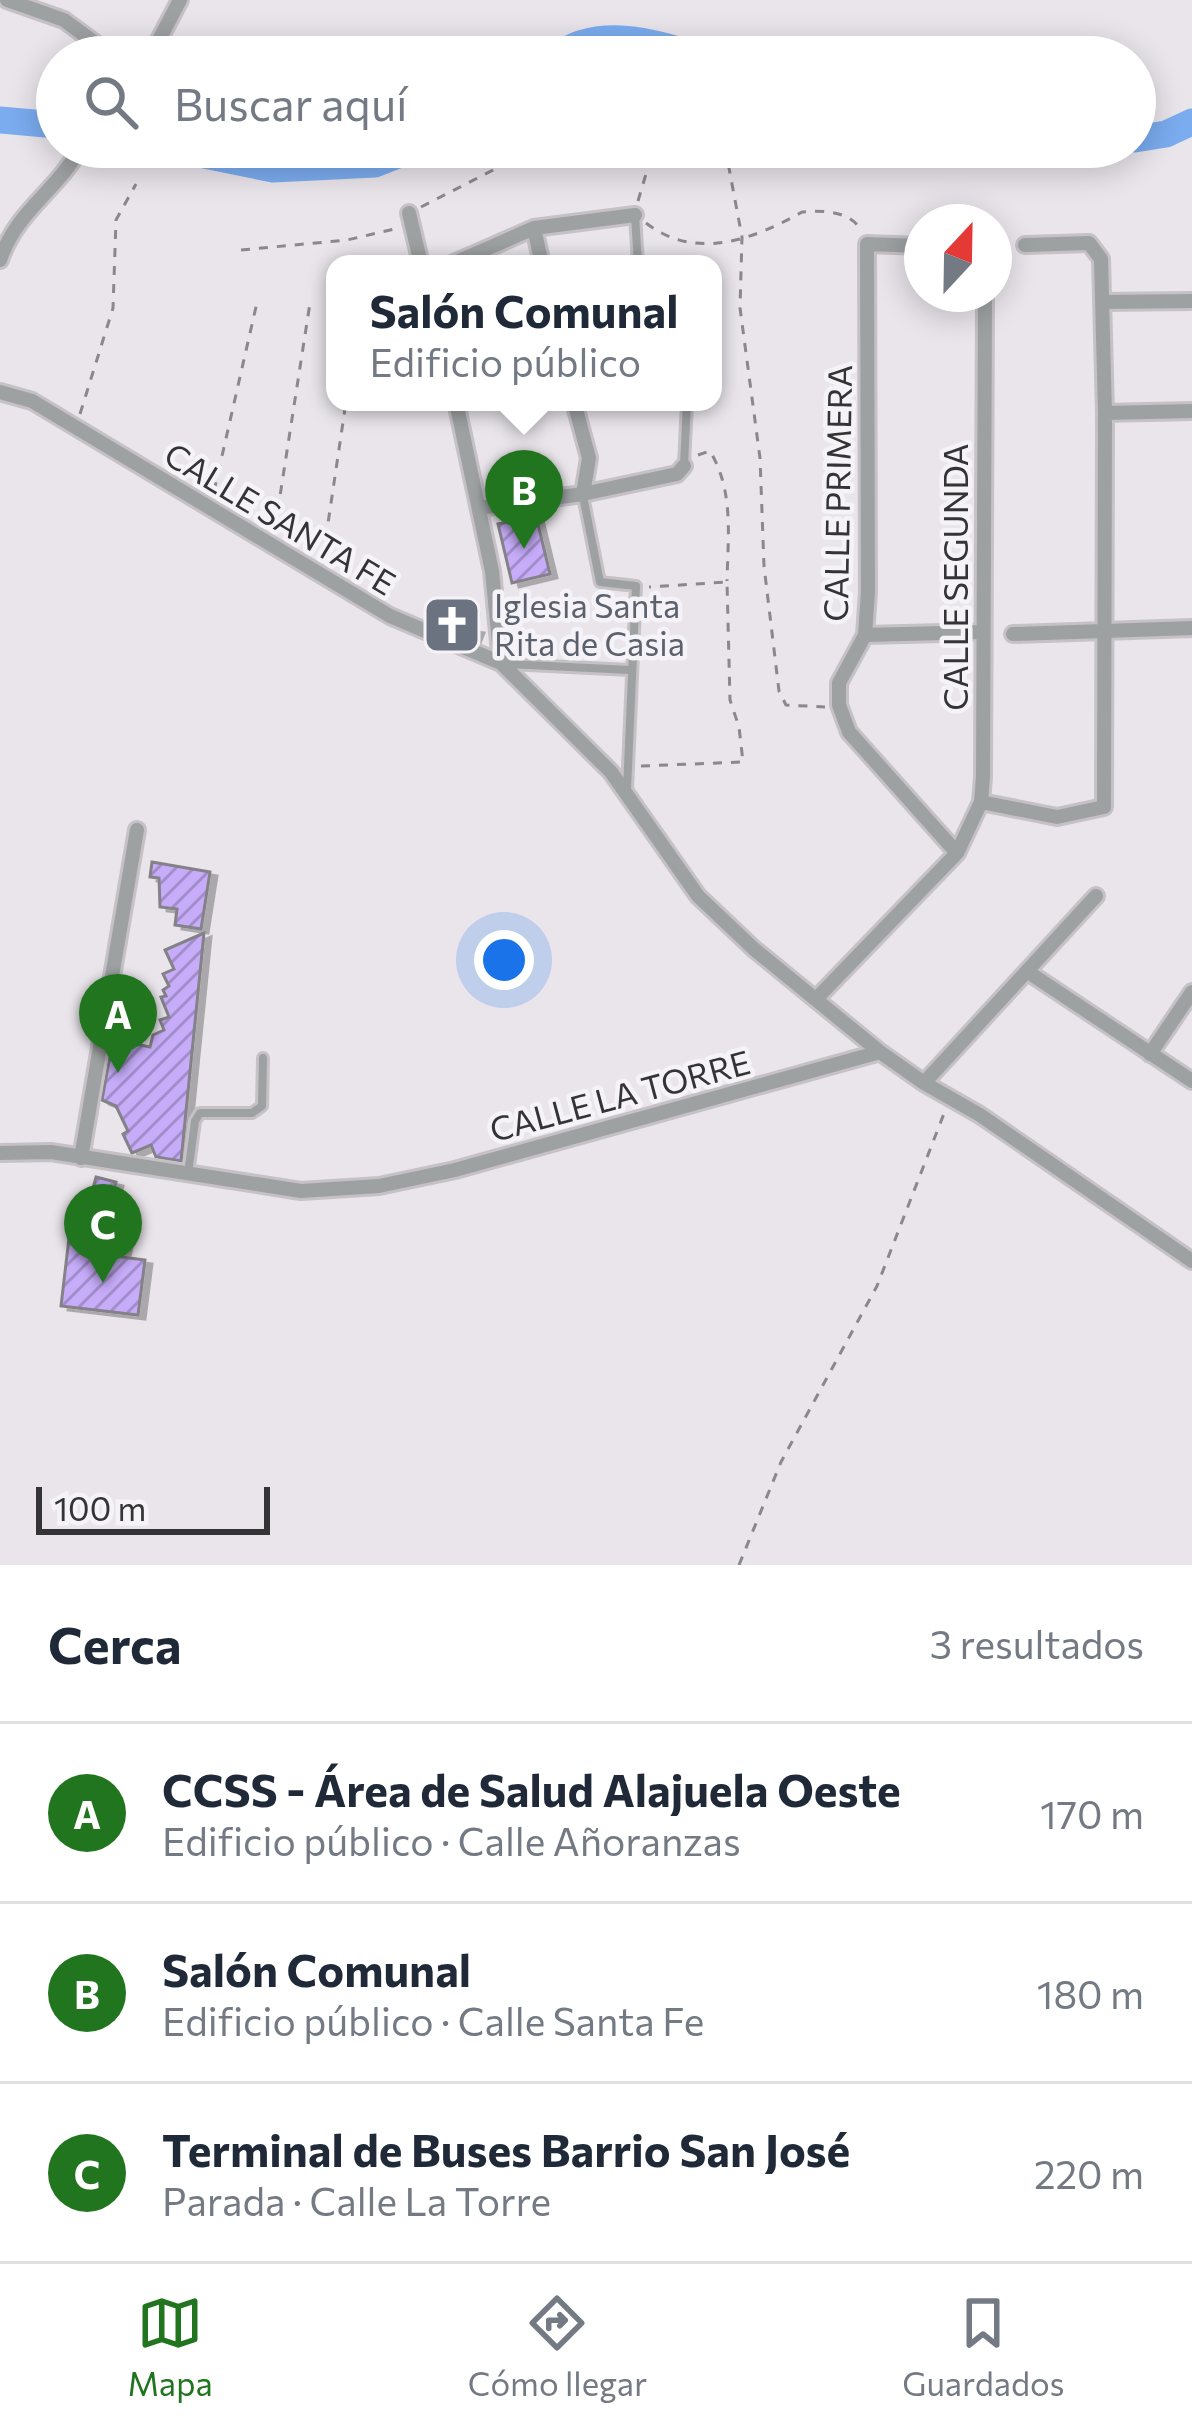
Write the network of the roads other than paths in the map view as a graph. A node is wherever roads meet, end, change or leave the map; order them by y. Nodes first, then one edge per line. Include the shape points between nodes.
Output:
1 (7, 0) edge
2 (181, 0) edge
3 (85, 36) edge
4 (161, 36) edge
5 (68, 168) edge
6 (635, 215) joint
7 (410, 218) road end
8 (534, 228) junction
9 (904, 245) edge
10 (1025, 245) dead end
11 (419, 255) edge
12 (472, 255) edge
13 (540, 255) edge
14 (637, 255) edge
15 (0, 260) edge
16 (1192, 301) edge
17 (1103, 302) junction
18 (985, 312) edge
19 (0, 392) edge
20 (458, 411) edge
21 (576, 411) edge
22 (687, 411) edge
23 (1192, 411) edge
24 (1106, 413) junction
25 (684, 466) joint
26 (583, 494) junction
27 (479, 508) junction
28 (1192, 628) edge
29 (1102, 629) junction
30 (982, 632) junction
31 (1012, 634) dead end
32 (865, 635) junction
33 (501, 663) junction
34 (630, 670) junction
35 (627, 792) junction
36 (981, 802) junction
37 (137, 830) dead end
38 (957, 854) junction
39 (1096, 896) dead end
40 (1028, 972) junction
41 (1192, 992) edge
42 (817, 998) junction
43 (880, 1052) junction
44 (1150, 1054) junction
45 (263, 1058) dead end
46 (1192, 1081) edge
47 (924, 1083) junction
48 (0, 1153) edge
49 (81, 1158) junction
50 (188, 1175) junction
51 (1192, 1261) edge

1 - 3 street
2 - 4 street
5 - 15 street via 19,219
6 - 8 street
6 - 14 lane
7 - 11 street
8 - 12 street
8 - 13 street
9 - 32 street, CALLE PRIMERA via 866,244
10 - 17 street via 1089,243 1101,259
16 - 17 street
17 - 24 street
18 - 30 street, CALLE SEGUNDA
19 - 33 street, CALLE SANTA FE via 76,427 390,616
20 - 27 street
21 - 26 street via 589,458
22 - 25 lane
23 - 24 street
24 - 29 street
25 - 26 street
26 - 27 street
26 - 34 lane via 600,582 635,586
27 - 33 street
28 - 29 street
29 - 31 street
29 - 36 street via 1104,807 1058,817
30 - 32 street
30 - 36 street, CALLE SEGUNDA
32 - 38 street, CALLE PRIMERA via 839,682 849,732
33 - 34 lane
33 - 35 street, CALLE SANTA FE
34 - 35 lane
35 - 42 street, CALLE SANTA FE via 698,896
36 - 38 street, CALLE SEGUNDA
37 - 49 street
38 - 42 street
39 - 40 street
40 - 44 street
40 - 47 street
41 - 44 street
42 - 43 street, CALLE SANTA FE
43 - 47 street
43 - 50 street, CALLE LA TORRE via 379,1186 301,1191
44 - 46 street
45 - 50 lane via 262,1106 200,1113
47 - 51 street
48 - 49 street, CALLE LA TORRE
49 - 50 street, CALLE LA TORRE

